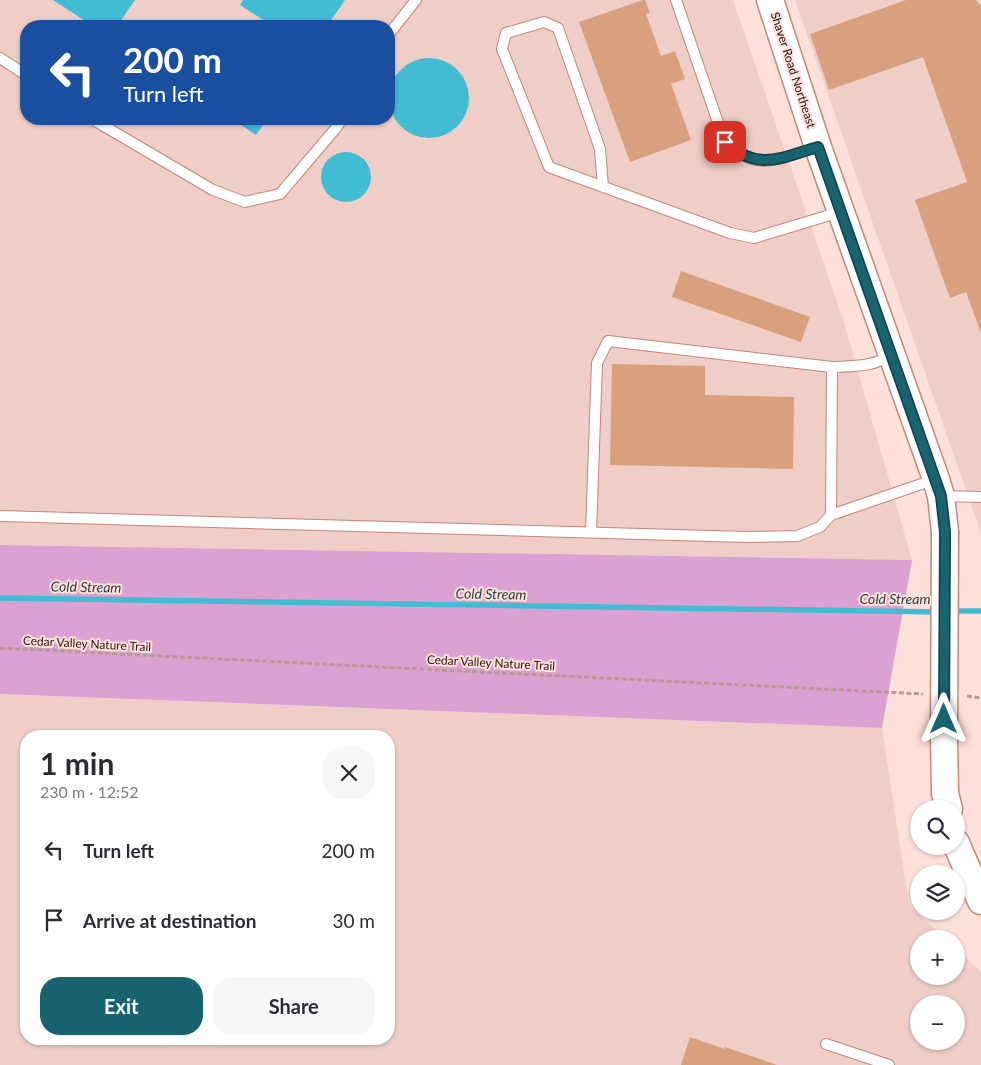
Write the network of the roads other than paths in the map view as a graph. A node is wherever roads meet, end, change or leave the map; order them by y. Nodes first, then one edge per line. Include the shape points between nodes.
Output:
1 (416, 0) edge
2 (676, 0) edge
3 (770, 0) edge
4 (395, 26) edge
5 (0, 58) edge
6 (20, 71) edge
7 (102, 125) edge
8 (338, 125) edge
9 (818, 147) junction
10 (603, 187) junction
11 (841, 212) junction
12 (892, 354) junction
13 (832, 366) junction
14 (939, 487) junction
15 (981, 497) edge
16 (831, 515) junction
17 (0, 516) edge
18 (591, 532) junction
19 (947, 800) edge
20 (961, 855) edge
21 (981, 901) edge
22 (826, 1044) dead end
23 (889, 1065) edge

1 - 4 lane
2 - 9 lane via 725,142 738,154 759,162
3 - 9 street, Shaver Road Northeast
5 - 6 lane
7 - 8 lane via 213,190 245,202 280,194
9 - 11 street, Shaver Road Northeast
10 - 10 lane via 549,167 502,49 506,33 544,22 558,28 600,149
10 - 11 lane via 730,233 754,238
11 - 12 street, Shaver Road Northeast
12 - 13 lane via 881,362
12 - 14 street, Shaver Road Northeast
13 - 16 lane
13 - 18 lane via 608,341 597,363
14 - 15 lane
14 - 16 lane
14 - 19 street, Shaver Road Northeast, bridge via 945,532
16 - 18 lane via 820,527 797,536
17 - 18 lane
20 - 21 street
22 - 23 lane

